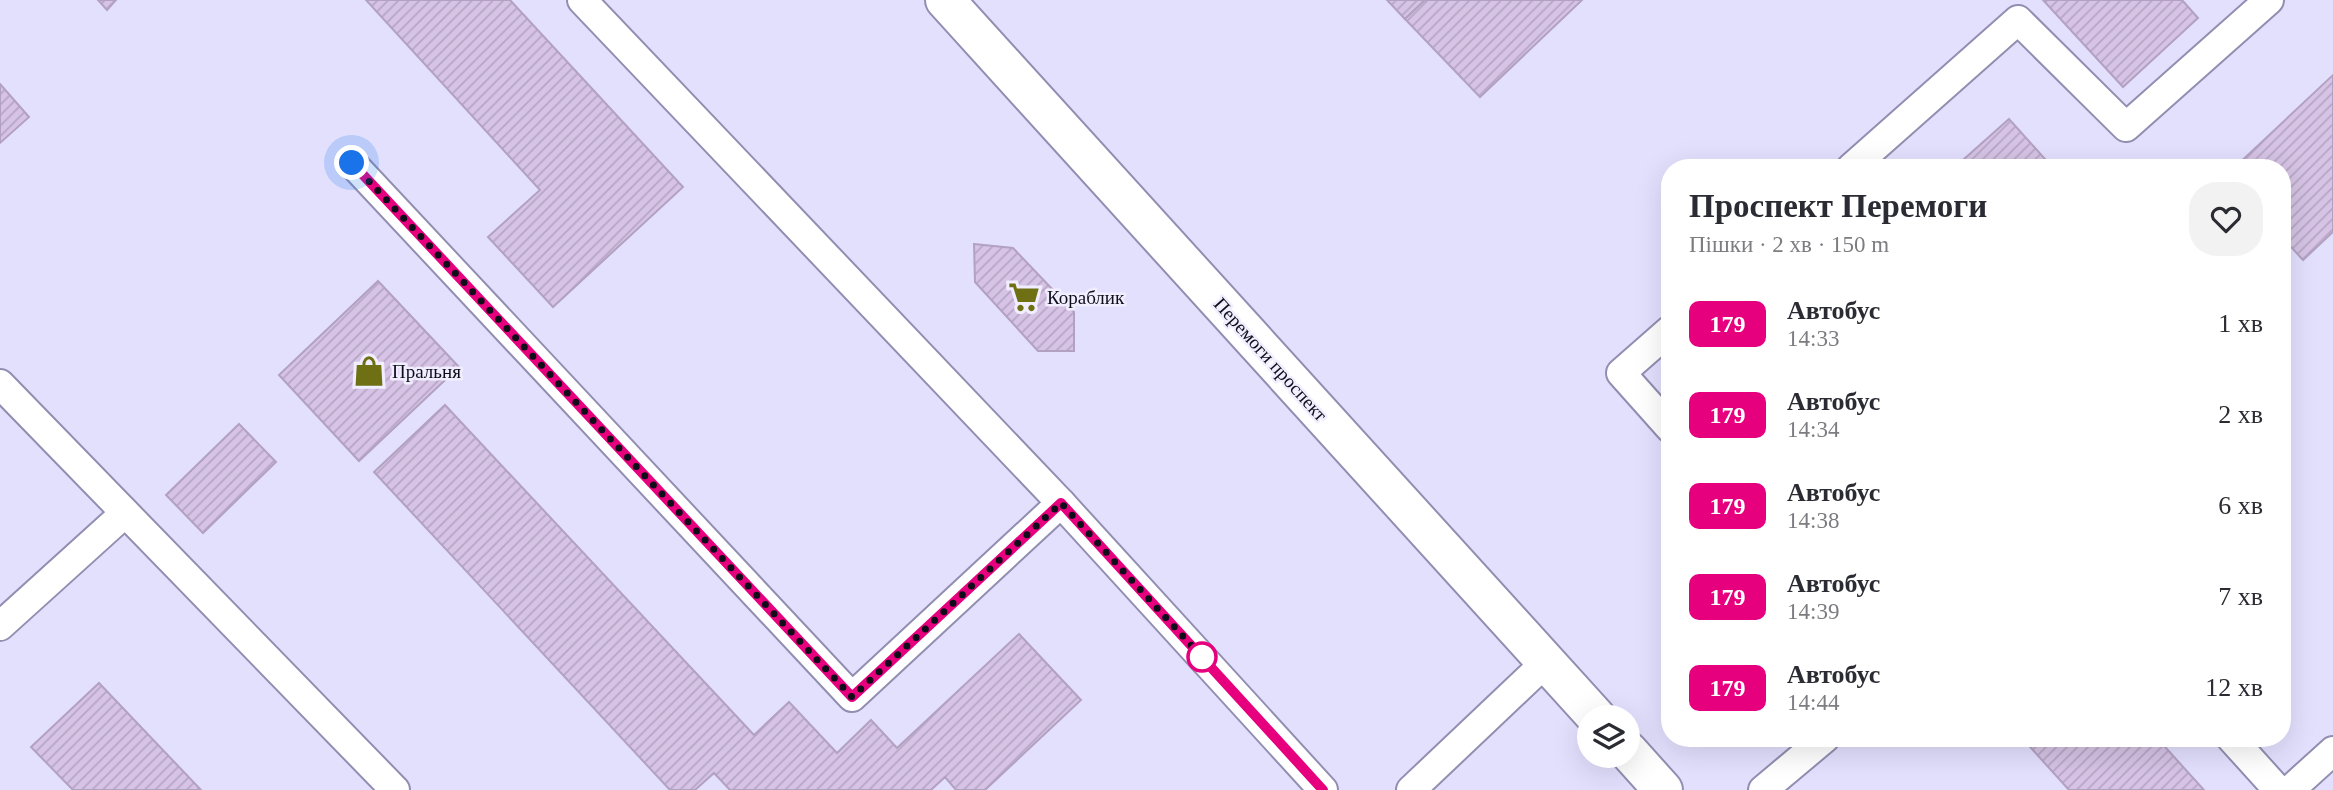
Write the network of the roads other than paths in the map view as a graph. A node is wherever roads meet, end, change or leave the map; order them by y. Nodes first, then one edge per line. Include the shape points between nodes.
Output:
1 (582, 0) edge
2 (945, 0) edge
3 (2269, 0) edge
4 (1861, 159) edge
5 (352, 163) dead end
6 (1661, 338) edge
7 (0, 384) edge
8 (1661, 418) edge
9 (1061, 503) junction
10 (125, 513) junction
11 (0, 626) edge
12 (1546, 662) junction
13 (1585, 705) edge
14 (1814, 747) edge
15 (2239, 747) edge
16 (2333, 751) edge
17 (1640, 764) edge
18 (395, 790) edge
19 (1323, 790) edge
20 (1411, 790) edge
21 (1663, 790) edge
22 (1763, 790) edge
23 (2278, 790) edge
24 (2290, 790) edge

1 - 9 lane
2 - 12 street, Перемоги проспект
3 - 4 lane via 2126,127 2018,20
5 - 9 lane via 852,697
6 - 8 lane via 1621,373
7 - 10 lane
9 - 19 lane
10 - 11 lane
10 - 18 lane
12 - 13 street, Перемоги проспект
12 - 20 lane
14 - 22 lane
15 - 23 lane
16 - 24 lane
17 - 21 street

